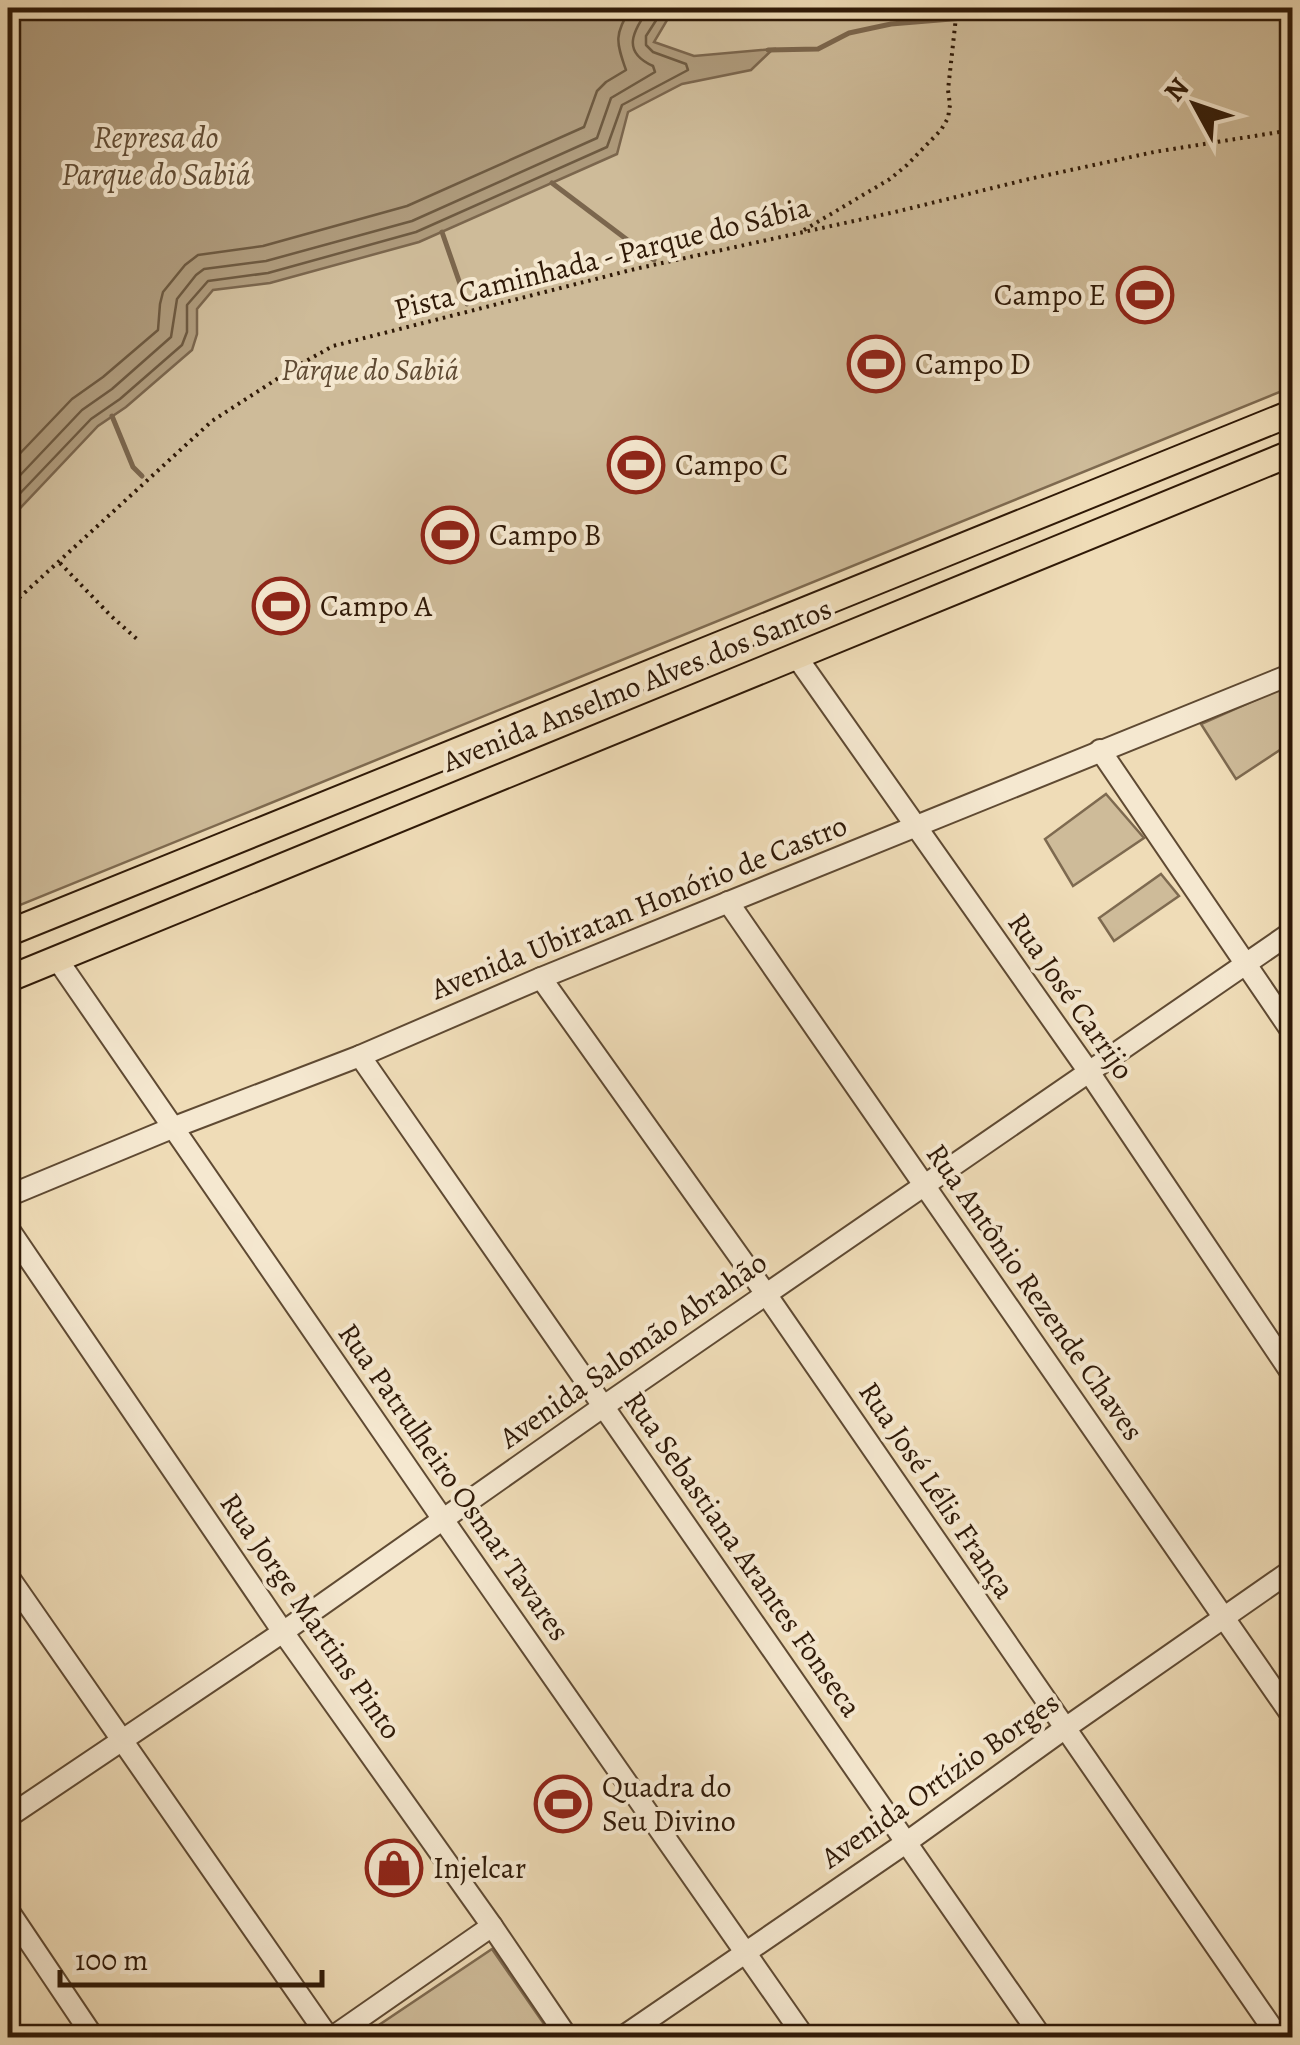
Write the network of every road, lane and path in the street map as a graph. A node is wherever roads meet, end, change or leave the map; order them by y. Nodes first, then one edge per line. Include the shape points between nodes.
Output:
1 (957, 8) edge
2 (1292, 130) edge
3 (800, 234) junction
4 (1292, 413) edge
5 (1292, 453) edge
6 (1086, 496) junction
7 (1027, 519) junction
8 (1092, 535) junction
9 (1040, 556) junction
10 (59, 561) junction
11 (8, 608) edge
12 (138, 640) dead end
13 (796, 656) junction
14 (1290, 679) edge
15 (1100, 750) junction
16 (915, 826) junction
17 (728, 902) junction
18 (1292, 932) edge
19 (8, 933) edge
20 (56, 959) junction
21 (1246, 965) junction
22 (542, 978) junction
23 (8, 979) edge
24 (1292, 1032) edge
25 (360, 1056) junction
26 (1089, 1072) junction
27 (172, 1128) junction
28 (925, 1185) junction
29 (8, 1196) edge
30 (8, 1228) edge
31 (766, 1294) junction
32 (1292, 1374) edge
33 (604, 1406) junction
34 (442, 1518) junction
35 (1292, 1570) edge
36 (8, 1576) edge
37 (1224, 1616) junction
38 (283, 1632) junction
39 (1292, 1716) edge
40 (1064, 1729) junction
41 (122, 1740) junction
42 (8, 1817) edge
43 (907, 1842) junction
44 (8, 1910) edge
45 (492, 1926) junction
46 (746, 1952) junction
47 (94, 2038) edge
48 (330, 2038) edge
49 (568, 2038) edge
50 (621, 2038) edge
51 (806, 2038) edge
52 (1042, 2038) edge
53 (1279, 2038) edge

1 - 3 path via 948,118 940,130 890,179
2 - 3 path, Pista Caminhada - Parque do Sábia via 1154,152
3 - 10 path, Pista Caminhada - Parque do Sábia via 334,346 212,421
4 - 6 main road, Avenida Anselmo Alves dos Santos
5 - 8 main road, Avenida Anselmo Alves dos Santos
6 - 7 main road, Avenida Anselmo Alves dos Santos
6 - 8 main road via 1082,516
7 - 9 main road
7 - 19 main road, Avenida Anselmo Alves dos Santos
8 - 9 main road, Avenida Anselmo Alves dos Santos
9 - 13 main road, Avenida Anselmo Alves dos Santos
10 - 11 path, Pista Caminhada - Parque do Sábia
10 - 12 path
13 - 16 street, Rua José Carrijo
13 - 20 main road, Avenida Anselmo Alves dos Santos
14 - 15 street, Avenida Ubiratan Honório de Castro
15 - 16 street, Avenida Ubiratan Honório de Castro
15 - 21 street
16 - 17 street, Avenida Ubiratan Honório de Castro
16 - 26 street, Rua José Carrijo
17 - 22 street, Avenida Ubiratan Honório de Castro
17 - 28 street, Rua Antônio Rezende Chaves
18 - 21 street, Avenida Salomão Abrahão
20 - 23 main road, Avenida Anselmo Alves dos Santos
20 - 27 street, Rua Patrulheiro Osmar Tavares
21 - 24 street
21 - 26 street, Avenida Salomão Abrahão
22 - 25 street, Avenida Ubiratan Honório de Castro
22 - 31 street, Rua José Lélis França
25 - 27 street, Avenida Ubiratan Honório de Castro
25 - 33 street, Rua Sebastiana Arantes Fonseca
26 - 28 street, Avenida Salomão Abrahão
26 - 32 street, Rua José Carrijo
27 - 29 street, Avenida Ubiratan Honório de Castro
27 - 34 street, Rua Patrulheiro Osmar Tavares
28 - 31 street, Avenida Salomão Abrahão
28 - 37 street, Rua Antônio Rezende Chaves
30 - 38 street, Rua Jorge Martins Pinto
31 - 33 street, Avenida Salomão Abrahão
31 - 40 street, Rua José Lélis França
33 - 34 street, Avenida Salomão Abrahão
33 - 43 street, Rua Sebastiana Arantes Fonseca
34 - 38 street, Avenida Salomão Abrahão
34 - 46 street, Rua Patrulheiro Osmar Tavares
35 - 37 street, Avenida Ortízio Borges
36 - 41 street
37 - 39 street, Rua Antônio Rezende Chaves
37 - 40 street, Avenida Ortízio Borges
38 - 41 street, Avenida Salomão Abrahão
38 - 45 street, Rua Jorge Martins Pinto
40 - 43 street, Avenida Ortízio Borges
40 - 53 street, Rua José Lélis França
41 - 42 street, Avenida Salomão Abrahão
41 - 48 street
43 - 46 street, Avenida Ortízio Borges
43 - 52 street, Rua Sebastiana Arantes Fonseca
44 - 47 street
45 - 48 street
45 - 49 street, Rua Jorge Martins Pinto
46 - 50 street, Avenida Ortízio Borges
46 - 51 street, Rua Patrulheiro Osmar Tavares

